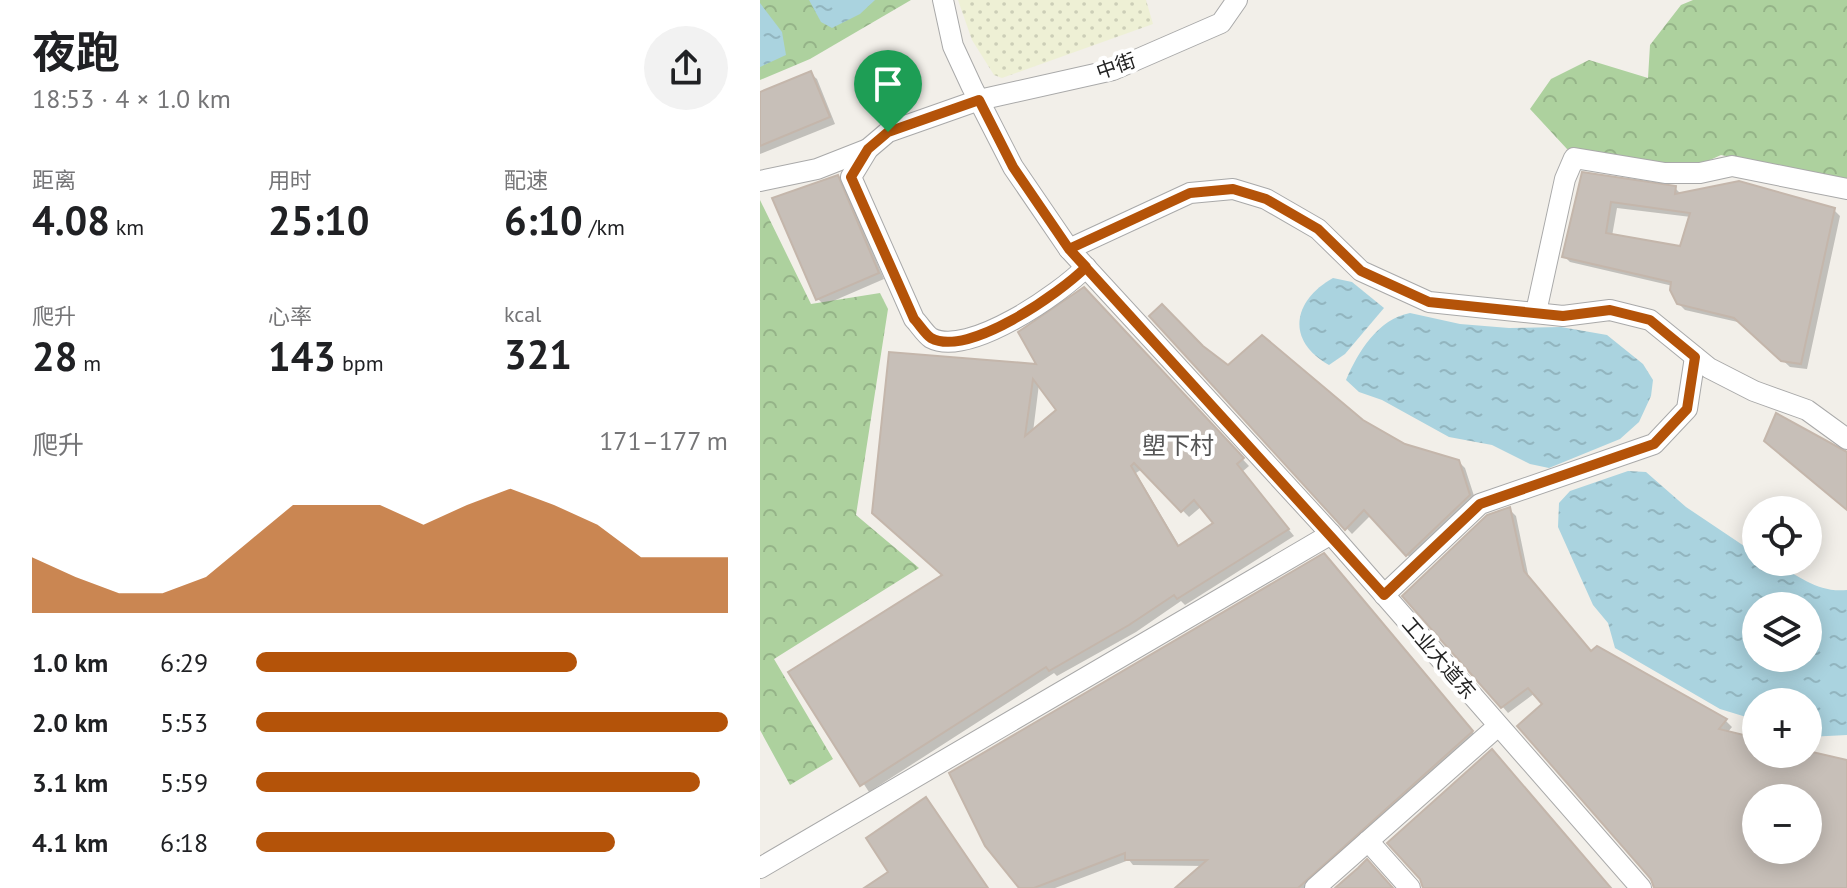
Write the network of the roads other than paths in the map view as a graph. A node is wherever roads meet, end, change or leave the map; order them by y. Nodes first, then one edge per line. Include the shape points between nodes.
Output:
1 (943, 0) edge
2 (1237, 0) edge
3 (979, 100) junction
4 (868, 149) junction
5 (760, 181) edge
6 (1847, 189) edge
7 (1069, 249) junction
8 (1086, 267) junction
9 (1536, 312) junction
10 (1695, 357) junction
11 (1847, 439) edge
12 (1331, 534) junction
13 (1384, 595) junction
14 (1498, 726) junction
15 (1368, 841) junction
16 (760, 868) edge
17 (1315, 888) edge
18 (1410, 888) edge
19 (1641, 888) edge

1 - 3 street, 工业大道东 via 953,46
2 - 3 street, 中街 via 1221,23 1113,70
3 - 4 street, 中街 via 888,132
3 - 7 street, 工业大道东 via 1013,167
4 - 5 street, 中街 via 817,169
4 - 8 street via 851,177 914,319 931,338 954,342 980,336 1073,281
6 - 9 street via 1732,166 1665,173 1574,158
7 - 8 street, 工业大道东
7 - 9 street via 1190,193 1233,189 1266,199 1318,229 1361,271 1390,287 1429,302
8 - 12 street, 工业大道东
9 - 10 street via 1563,316 1610,310 1650,320
10 - 11 street via 1754,391 1807,410
10 - 13 street via 1687,409 1654,444 1480,504
12 - 13 street, 工业大道东
12 - 16 street
13 - 14 street, 工业大道东
14 - 15 street
14 - 19 street, 工业大道东
15 - 17 street
15 - 18 street

